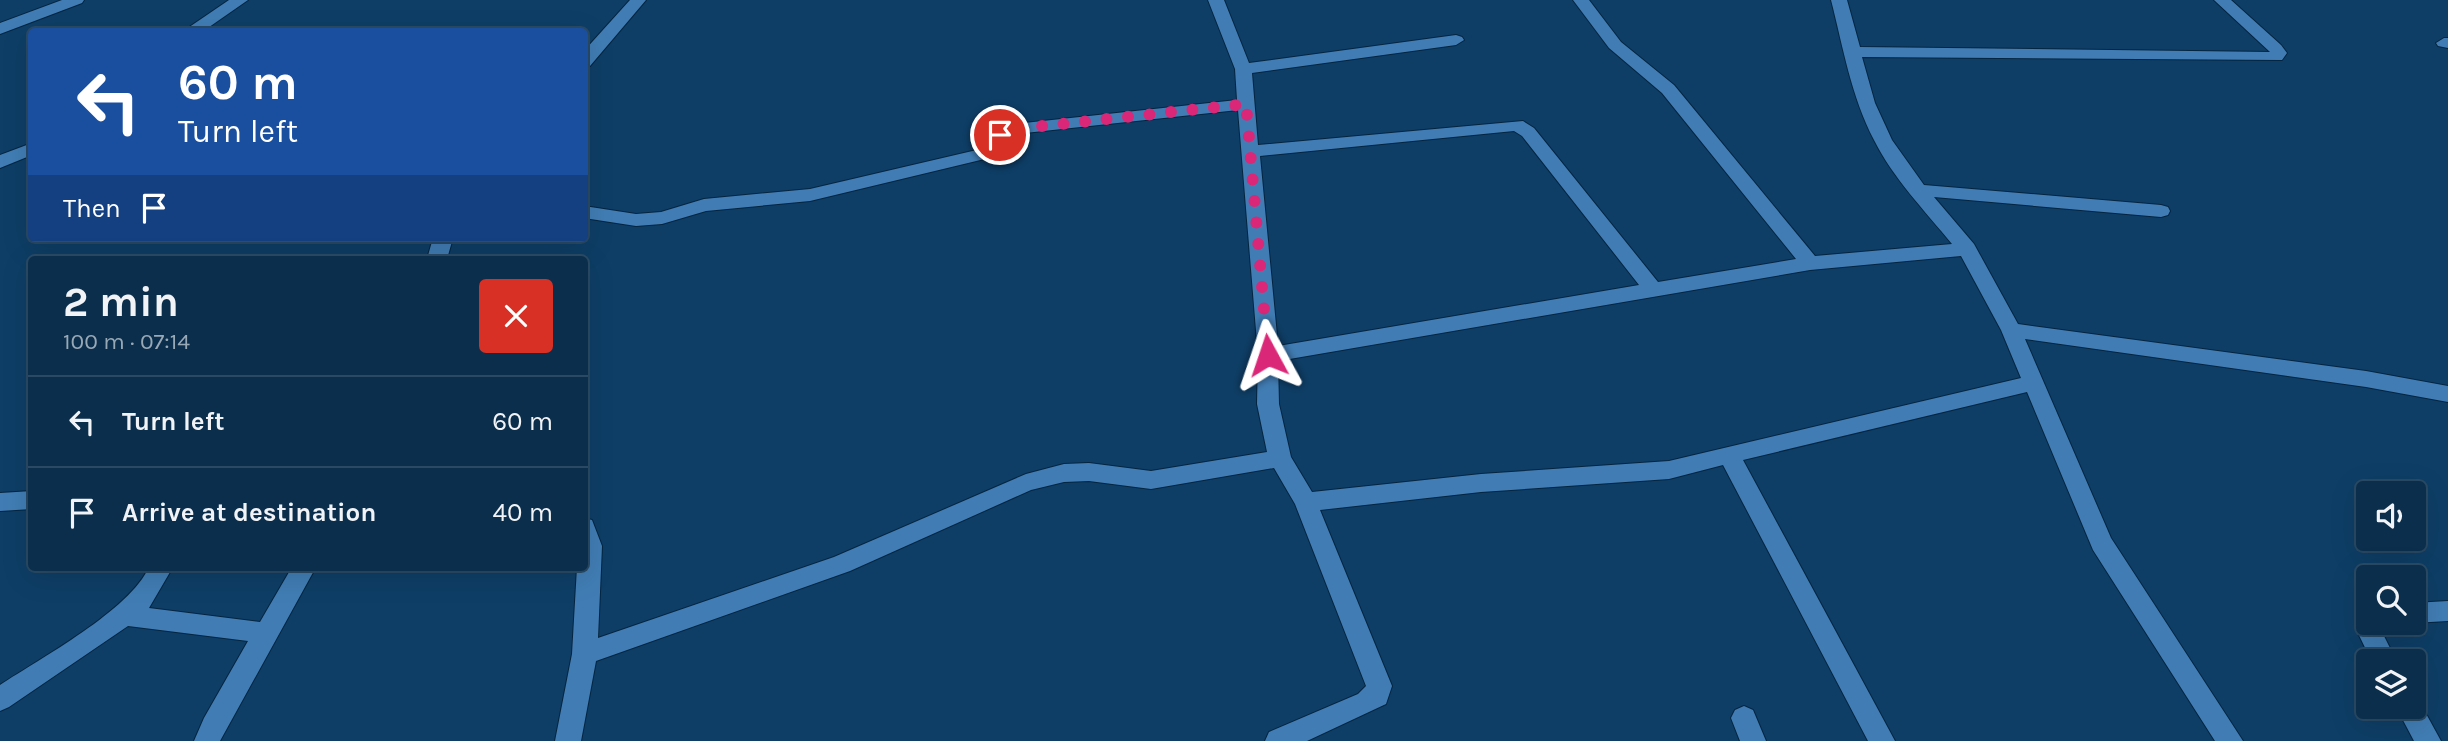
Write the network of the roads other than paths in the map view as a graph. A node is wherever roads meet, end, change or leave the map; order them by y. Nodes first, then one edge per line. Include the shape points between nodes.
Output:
1 (76, 0) edge
2 (240, 0) edge
3 (638, 0) edge
4 (1216, 0) edge
5 (1581, 0) edge
6 (1839, 0) edge
7 (2221, 0) edge
8 (196, 28) edge
9 (0, 29) edge
10 (1456, 40) dead end
11 (1852, 52) junction
12 (588, 56) edge
13 (1243, 69) junction
14 (1246, 104) junction
15 (28, 150) edge
16 (1250, 151) junction
17 (0, 162) edge
18 (1918, 190) junction
19 (2161, 211) dead end
20 (588, 213) edge
21 (1967, 249) junction
22 (1810, 262) junction
23 (1653, 289) junction
24 (2011, 330) junction
25 (1268, 355) junction
26 (2034, 383) junction
27 (2448, 394) edge
28 (1729, 454) junction
29 (1280, 457) junction
30 (28, 500) edge
31 (0, 502) edge
32 (1306, 502) junction
33 (588, 540) edge
34 (159, 571) edge
35 (302, 571) edge
36 (2448, 611) edge
37 (2426, 612) edge
38 (125, 615) junction
39 (267, 633) junction
40 (585, 654) junction
41 (0, 699) edge
42 (2416, 719) edge
43 (207, 741) edge
44 (568, 741) edge
45 (1278, 741) edge
46 (1882, 741) edge
47 (2230, 741) edge
48 (2428, 741) edge

1 - 9 street
2 - 8 street
3 - 12 street
4 - 13 street
5 - 22 street via 1615,45 1668,89
6 - 11 street
7 - 11 street via 2275,48 2276,57
10 - 13 street
11 - 18 street via 1866,103 1883,141
13 - 14 street
14 - 16 street
14 - 20 street via 1024,128 1000,135 987,153 810,195 704,205 662,218
15 - 17 street
16 - 23 street via 1517,125 1528,132
16 - 25 street
18 - 19 street
18 - 21 street
21 - 22 street
21 - 24 street
22 - 23 street
23 - 25 street
24 - 26 street
24 - 27 street
25 - 29 street via 1268,404
26 - 28 street
26 - 47 street via 2101,543
28 - 32 street via 1669,470 1481,483
28 - 46 street
29 - 32 street
29 - 40 street via 1150,480 1064,472 842,564
30 - 31 street
32 - 45 street via 1379,686 1377,696 1367,702
33 - 40 street
34 - 38 street via 153,586
35 - 39 street
36 - 37 street
38 - 39 street
38 - 41 street
39 - 43 street
40 - 44 street
42 - 48 street

